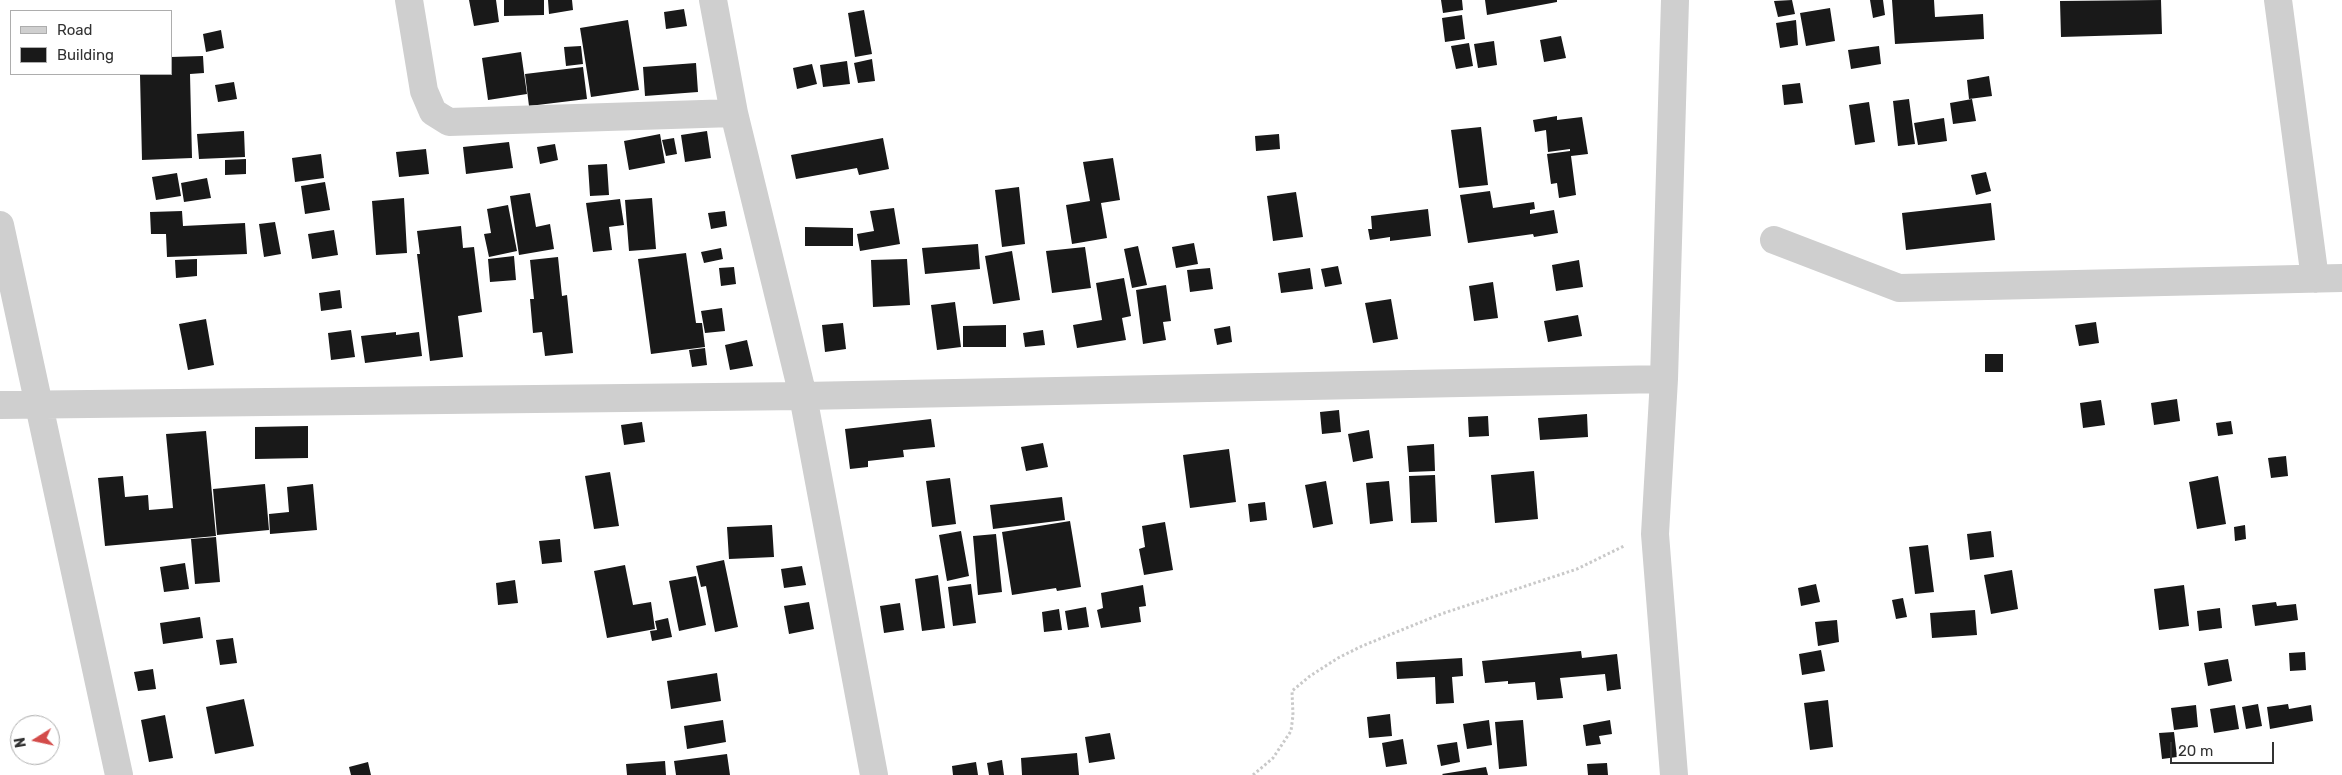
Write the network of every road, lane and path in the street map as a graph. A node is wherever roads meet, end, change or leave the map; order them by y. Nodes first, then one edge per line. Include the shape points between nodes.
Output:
1 (409, 0) edge
2 (713, 0) edge
3 (1675, 0) edge
4 (2278, 0) edge
5 (734, 113) junction
6 (0, 225) edge
7 (1774, 240) dead end
8 (2342, 278) edge
9 (2315, 279) junction
10 (1664, 379) junction
11 (803, 396) junction
12 (39, 404) junction
13 (0, 405) edge
14 (1655, 534) junction
15 (119, 775) edge
16 (874, 775) edge
17 (1253, 775) edge
18 (1674, 775) edge

1 - 5 street via 424,91 433,112 449,122
2 - 5 street
3 - 10 street
4 - 9 street
5 - 11 street
6 - 12 street
7 - 9 street via 1899,288
8 - 9 street
10 - 11 street
10 - 14 street
11 - 12 street
11 - 16 street
12 - 13 street
12 - 15 street
14 - 17 path via 1614,550 1577,570 1441,614 1338,658 1292,691 1290,731 1272,758
14 - 18 street

